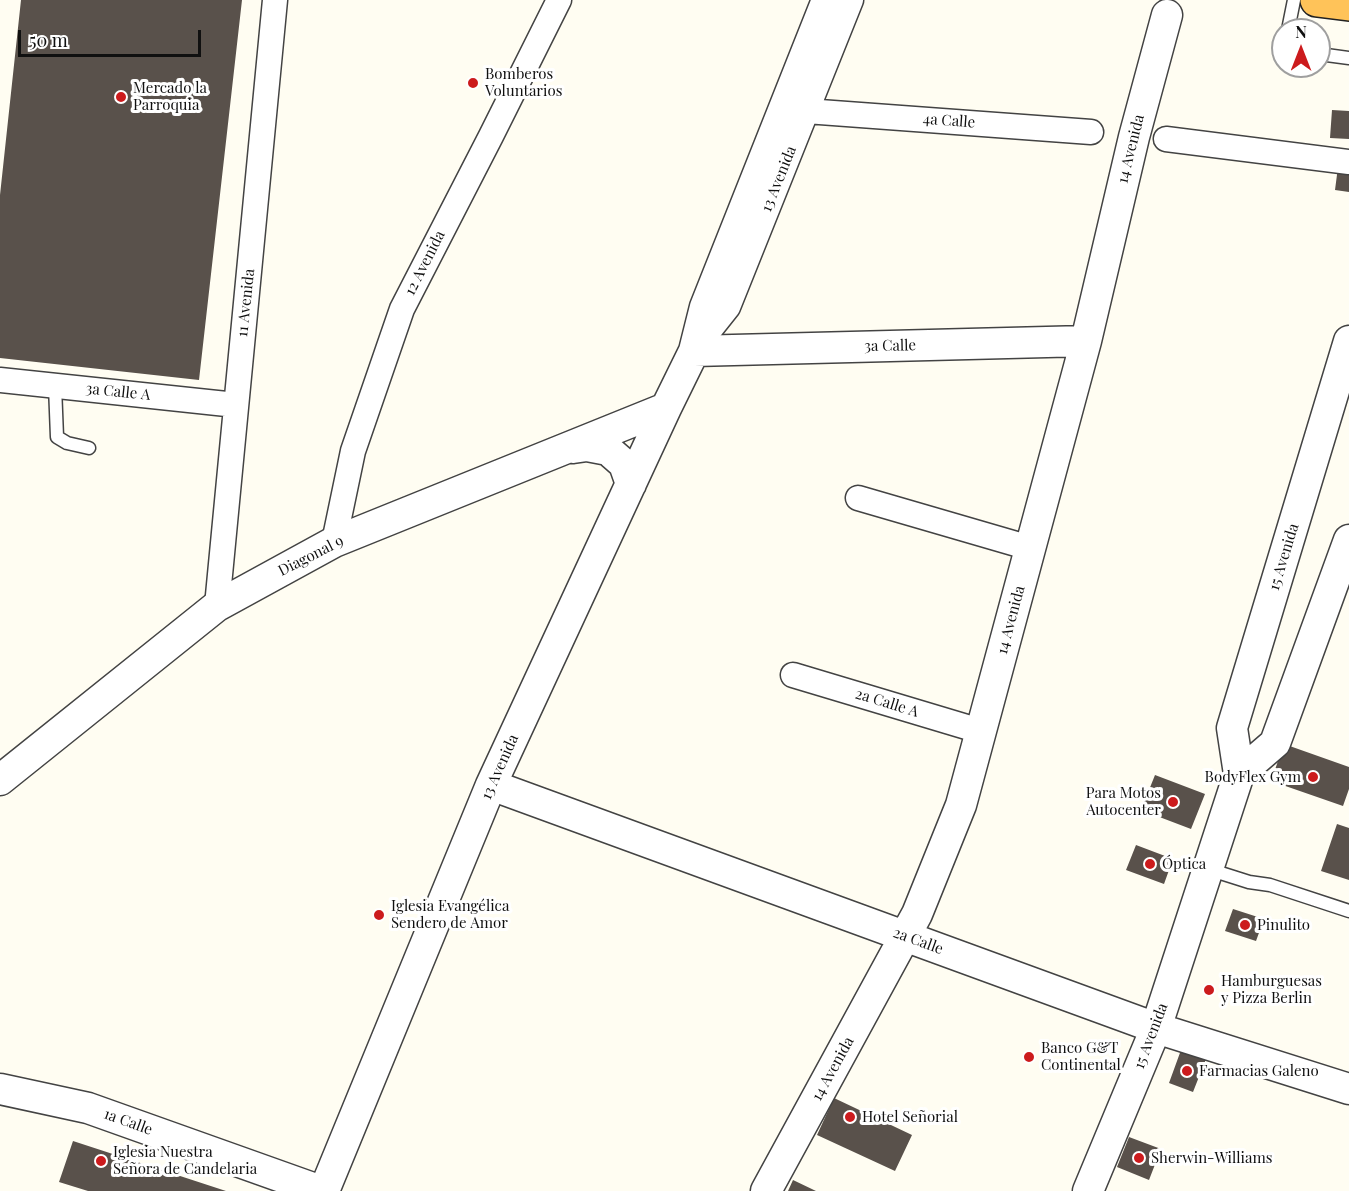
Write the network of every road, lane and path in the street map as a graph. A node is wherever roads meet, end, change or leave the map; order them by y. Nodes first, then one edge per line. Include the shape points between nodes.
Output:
1 (275, 0) edge
2 (559, 0) edge
3 (827, 0) edge
4 (851, 0) edge
5 (1294, 0) edge
6 (1317, 0) edge
7 (1349, 4) edge
8 (1167, 15) dead end
9 (1290, 18) edge
10 (1331, 56) edge
11 (1349, 58) edge
12 (806, 111) junction
13 (1091, 132) dead end
14 (1166, 139) dead end
15 (1349, 162) edge
16 (1086, 341) junction
17 (1349, 341) edge
18 (694, 351) junction
19 (0, 380) edge
20 (55, 386) junction
21 (236, 405) junction
22 (666, 408) junction
23 (89, 448) dead end
24 (565, 449) junction
25 (631, 484) junction
26 (858, 498) dead end
27 (1349, 540) edge
28 (334, 542) junction
29 (1030, 548) junction
30 (217, 606) junction
31 (793, 675) dead end
32 (980, 731) junction
33 (1239, 774) junction
34 (0, 780) edge
35 (491, 785) junction
36 (1208, 869) junction
37 (1349, 911) edge
38 (905, 937) junction
39 (1156, 1028) junction
40 (0, 1089) edge
41 (1349, 1089) edge
42 (323, 1191) edge
43 (766, 1191) edge
44 (1088, 1191) edge

1 - 21 street, 11 Avenida
2 - 28 street, 12 Avenida via 402,309 353,451
3 - 18 street, 13 Avenida via 705,307
4 - 12 street, 13 Avenida
5 - 9 lane
6 - 7 highway
8 - 16 street, 14 Avenida
10 - 11 lane
12 - 13 street, 4a Calle
12 - 18 street, 13 Avenida via 728,307
14 - 15 street
16 - 18 street, 3a Calle
16 - 29 street, 14 Avenida
17 - 33 street, 15 Avenida via 1232,728
18 - 22 street, 13 Avenida
19 - 20 street, 3a Calle A
20 - 21 street, 3a Calle A
20 - 23 lane via 57,437
21 - 30 street, 11 Avenida
22 - 24 street, Diagonal 9
22 - 25 street, 13 Avenida
24 - 25 street via 587,446 608,450 624,464
24 - 28 street, Diagonal 9
25 - 35 street, 13 Avenida
26 - 29 street
27 - 33 street via 1275,743
28 - 30 street, Diagonal 9
29 - 32 street, 14 Avenida
30 - 34 street, Diagonal 9
31 - 32 street, 2a Calle A
32 - 38 street, 14 Avenida via 961,805
33 - 36 street, 15 Avenida
35 - 38 street, 2a Calle
35 - 42 street, 13 Avenida
36 - 37 lane
36 - 39 street, 15 Avenida
38 - 39 street, 2a Calle
38 - 43 street, 14 Avenida
39 - 41 street, 2a Calle
39 - 44 street, 15 Avenida
40 - 42 street, 1a Calle via 88,1108

